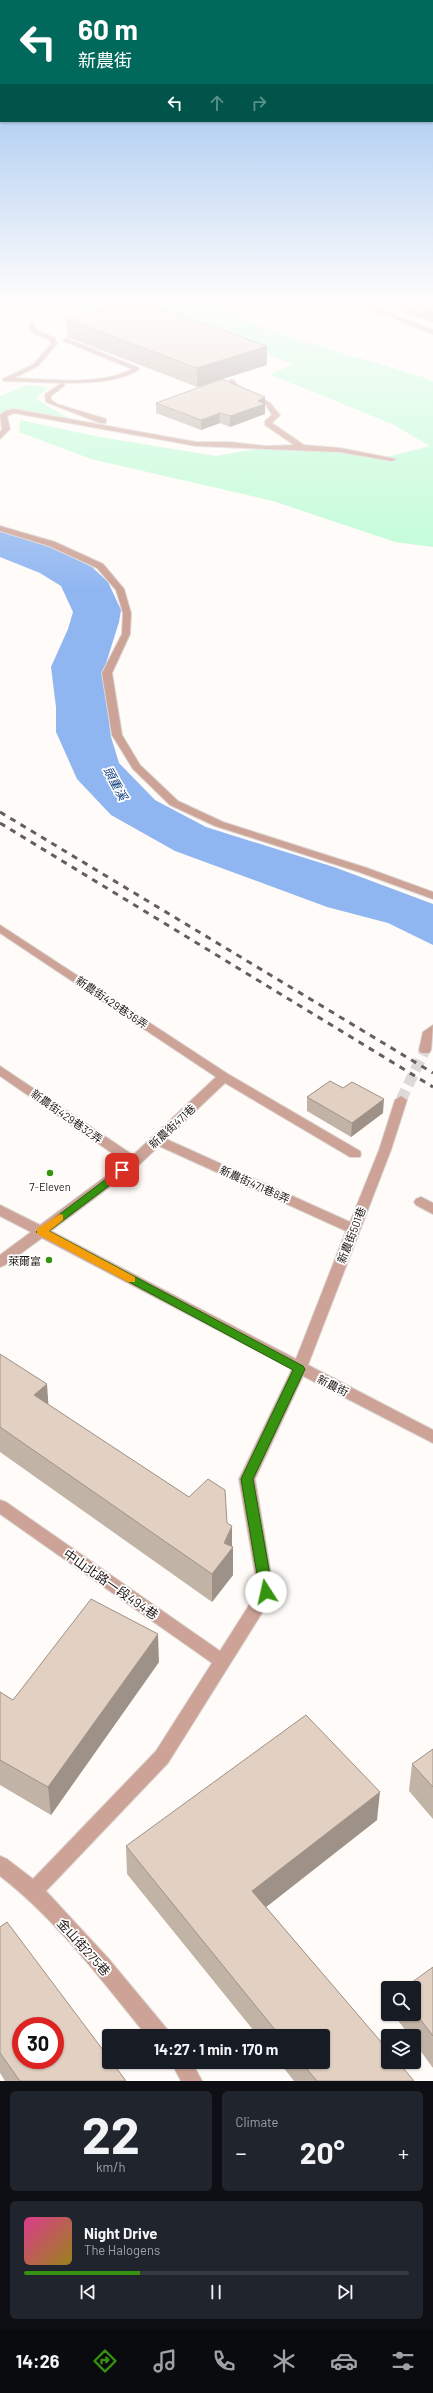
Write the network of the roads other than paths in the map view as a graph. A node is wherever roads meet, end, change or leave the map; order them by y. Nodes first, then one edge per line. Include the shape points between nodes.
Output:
1 (47, 397) edge
2 (255, 397) edge
3 (131, 431) junction
4 (0, 437) edge
5 (302, 447) junction
6 (392, 459) dead end
7 (0, 528) edge
8 (433, 896) edge
9 (0, 928) edge
10 (433, 1029) edge
11 (428, 1048) tunnel mouth
12 (0, 1070) edge
13 (224, 1077) junction
14 (401, 1100) tunnel mouth
15 (157, 1140) junction
16 (355, 1154) dead end
17 (134, 1162) junction
18 (422, 1202) dead end
19 (433, 1209) edge
20 (0, 1210) edge
21 (354, 1229) junction
22 (41, 1232) junction
23 (0, 1262) edge
24 (299, 1369) junction
25 (433, 1437) edge
26 (0, 1506) edge
27 (223, 1662) junction
28 (0, 1865) edge
29 (34, 1891) junction
30 (154, 2029) edge
31 (185, 2069) edge
32 (192, 2081) edge

1 - 3 street via 48,401 55,405
2 - 5 street via 268,404 276,415 268,423
3 - 4 street via 14,411 3,416 6,429
3 - 5 street via 196,444 266,448
5 - 6 street via 340,450
7 - 8 street via 52,544 100,566 120,590 127,612 126,634 107,673 117,735 136,767 174,803 220,824 363,870
9 - 13 street, 新農街429巷36弄
10 - 11 street via 429,1032
12 - 17 street, 新農街429巷32弄
13 - 15 street, 新農街471巷
13 - 16 street, 新農街429巷36弄
14 - 21 street, 新農街501巷
15 - 17 street, 新農街471巷
15 - 21 street, 新農街471巷8弄
17 - 22 street, 新農街471巷
18 - 19 street
20 - 22 street, 新農街
21 - 24 street, 新農街501巷
22 - 23 street
22 - 24 street, 新農街
24 - 25 street, 新農街
24 - 27 street, 新農街501巷 via 247,1479 266,1592
26 - 27 street, 中山北路一段494巷
27 - 29 street, 新農街501巷 via 162,1757
28 - 29 street, 金山街275巷
29 - 30 street, 金山街275巷
31 - 32 street

